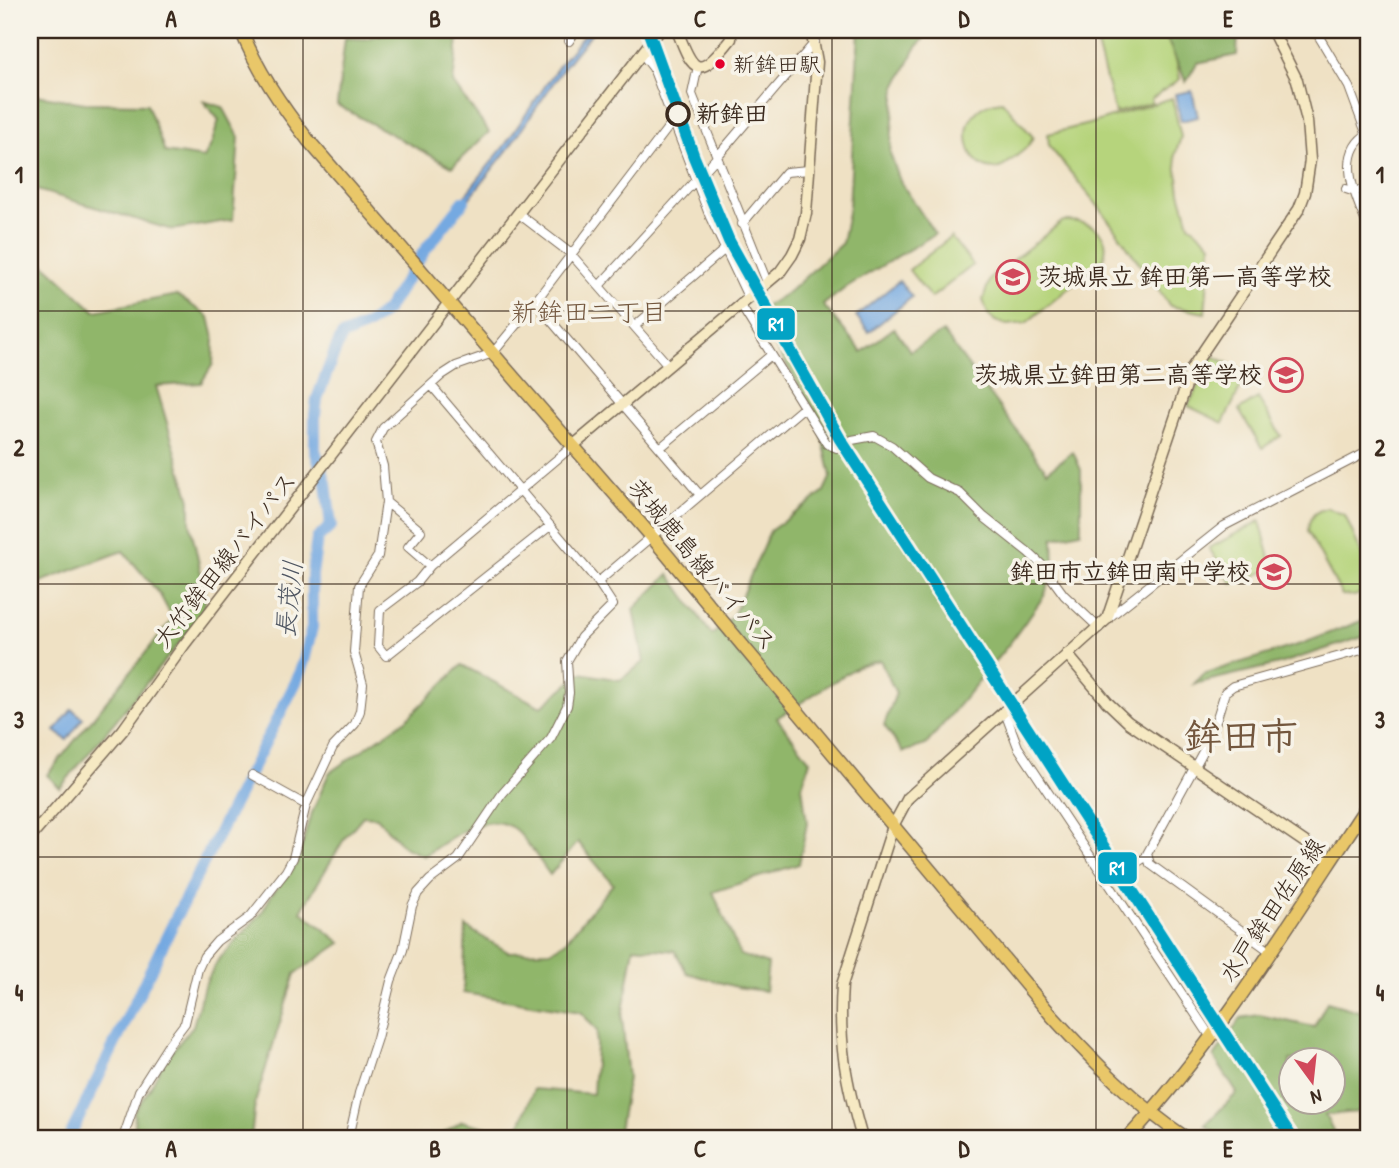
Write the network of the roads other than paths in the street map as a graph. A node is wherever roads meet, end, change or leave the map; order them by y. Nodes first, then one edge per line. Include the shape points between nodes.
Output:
1 (241, 30) edge
2 (576, 30) edge
3 (660, 30) edge
4 (677, 30) edge
5 (811, 30) edge
6 (1272, 30) edge
7 (1315, 30) edge
8 (734, 31) edge
9 (569, 41) dead end
10 (815, 42) junction
11 (642, 54) junction
12 (698, 66) junction
13 (673, 121) junction
14 (1368, 136) edge
15 (716, 158) junction
16 (809, 170) junction
17 (695, 179) junction
18 (1369, 187) edge
19 (1351, 190) junction
20 (1365, 207) edge
21 (519, 214) junction
22 (742, 224) junction
23 (1369, 229) edge
24 (725, 249) junction
25 (570, 253) junction
26 (767, 282) junction
27 (599, 286) junction
28 (744, 301) junction
29 (535, 302) junction
30 (449, 303) junction
31 (635, 326) junction
32 (493, 353) junction
33 (771, 355) junction
34 (668, 365) junction
35 (432, 385) junction
36 (623, 403) junction
37 (803, 408) junction
38 (574, 445) junction
39 (660, 448) junction
40 (1369, 451) edge
41 (520, 490) junction
42 (700, 495) junction
43 (386, 502) junction
44 (550, 526) junction
45 (652, 537) junction
46 (430, 566) junction
47 (598, 582) junction
48 (1107, 619) junction
49 (1099, 628) junction
50 (1369, 648) edge
51 (1067, 654) junction
52 (1004, 710) junction
53 (1195, 767) junction
54 (252, 775) dead end
55 (1369, 803) edge
56 (306, 805) junction
57 (893, 826) junction
58 (30, 838) edge
59 (1146, 857) junction
60 (1331, 860) junction
61 (1109, 879) junction
62 (1270, 952) junction
63 (1212, 1034) junction
64 (1152, 1112) junction
65 (123, 1138) edge
66 (349, 1138) edge
67 (862, 1138) edge
68 (1128, 1138) edge
69 (1186, 1138) edge

1 - 30 main road, 茨城鹿島線バイパス via 256,65 284,109
2 - 9 street
3 - 11 street, 大竹鉾田線バイパス
4 - 12 street via 690,62
5 - 10 street
6 - 48 street via 1302,94 1315,163 1295,217 1192,368
7 - 14 street via 1349,87
8 - 12 street via 714,61
10 - 15 street
10 - 16 street
11 - 13 street via 653,68
11 - 21 street, 大竹鉾田線バイパス
12 - 15 street via 692,94
13 - 17 street
13 - 25 street
14 - 19 street via 1354,146
15 - 17 street
15 - 22 street
16 - 22 street via 786,172
16 - 26 street via 800,239 787,264
17 - 24 street
17 - 27 street
18 - 19 street
19 - 20 street
20 - 23 street
21 - 25 street
21 - 30 street, 大竹鉾田線バイパス
22 - 26 street
24 - 28 street
24 - 31 street
25 - 27 street
25 - 29 street
26 - 28 street
27 - 31 street
28 - 33 street
28 - 34 street
29 - 32 street
29 - 36 street
30 - 32 main road, 茨城鹿島線バイパス
30 - 58 street, 大竹鉾田線バイパス via 123,730
31 - 34 street
32 - 35 street via 456,366
32 - 38 main road, 茨城鹿島線バイパス
33 - 37 street
33 - 39 street
34 - 36 street
35 - 41 street
35 - 43 street via 383,428 376,442
36 - 38 street
36 - 39 street
37 - 42 street
37 - 49 street via 831,448 874,436 928,478 960,493 1042,565 1064,595
38 - 41 street
38 - 45 main road, 茨城鹿島線バイパス
39 - 42 street
40 - 48 street via 1224,526
41 - 44 street
41 - 46 street
42 - 45 street
43 - 46 street via 421,531 408,547
43 - 56 street via 378,556 359,586 354,652 363,684 360,711 355,724 333,747
44 - 46 street via 386,656 378,646 380,610
44 - 47 street
45 - 47 street
45 - 57 main road, 茨城鹿島線バイパス
47 - 66 street via 613,605 581,637 567,661 567,706 551,738 502,794 458,859 430,880 412,906
48 - 49 street
49 - 51 street
50 - 53 street via 1233,686 1219,704 1211,737
51 - 52 street
51 - 53 street via 1116,712
52 - 57 street via 908,798
52 - 61 street via 1018,747
53 - 59 street
53 - 60 street
54 - 56 street
55 - 60 main road, 水戸鉾田佐原線
56 - 65 street via 286,871 250,917 204,956 185,1023 139,1091
57 - 64 main road, 茨城鹿島線バイパス via 1076,1042
57 - 67 street via 842,985 842,1055
59 - 61 street
59 - 62 street
60 - 62 main road, 水戸鉾田佐原線
61 - 63 street
62 - 63 main road, 水戸鉾田佐原線
63 - 64 main road, 水戸鉾田佐原線
64 - 68 main road, 水戸鉾田佐原線
64 - 69 main road, 茨城鹿島線バイパス

